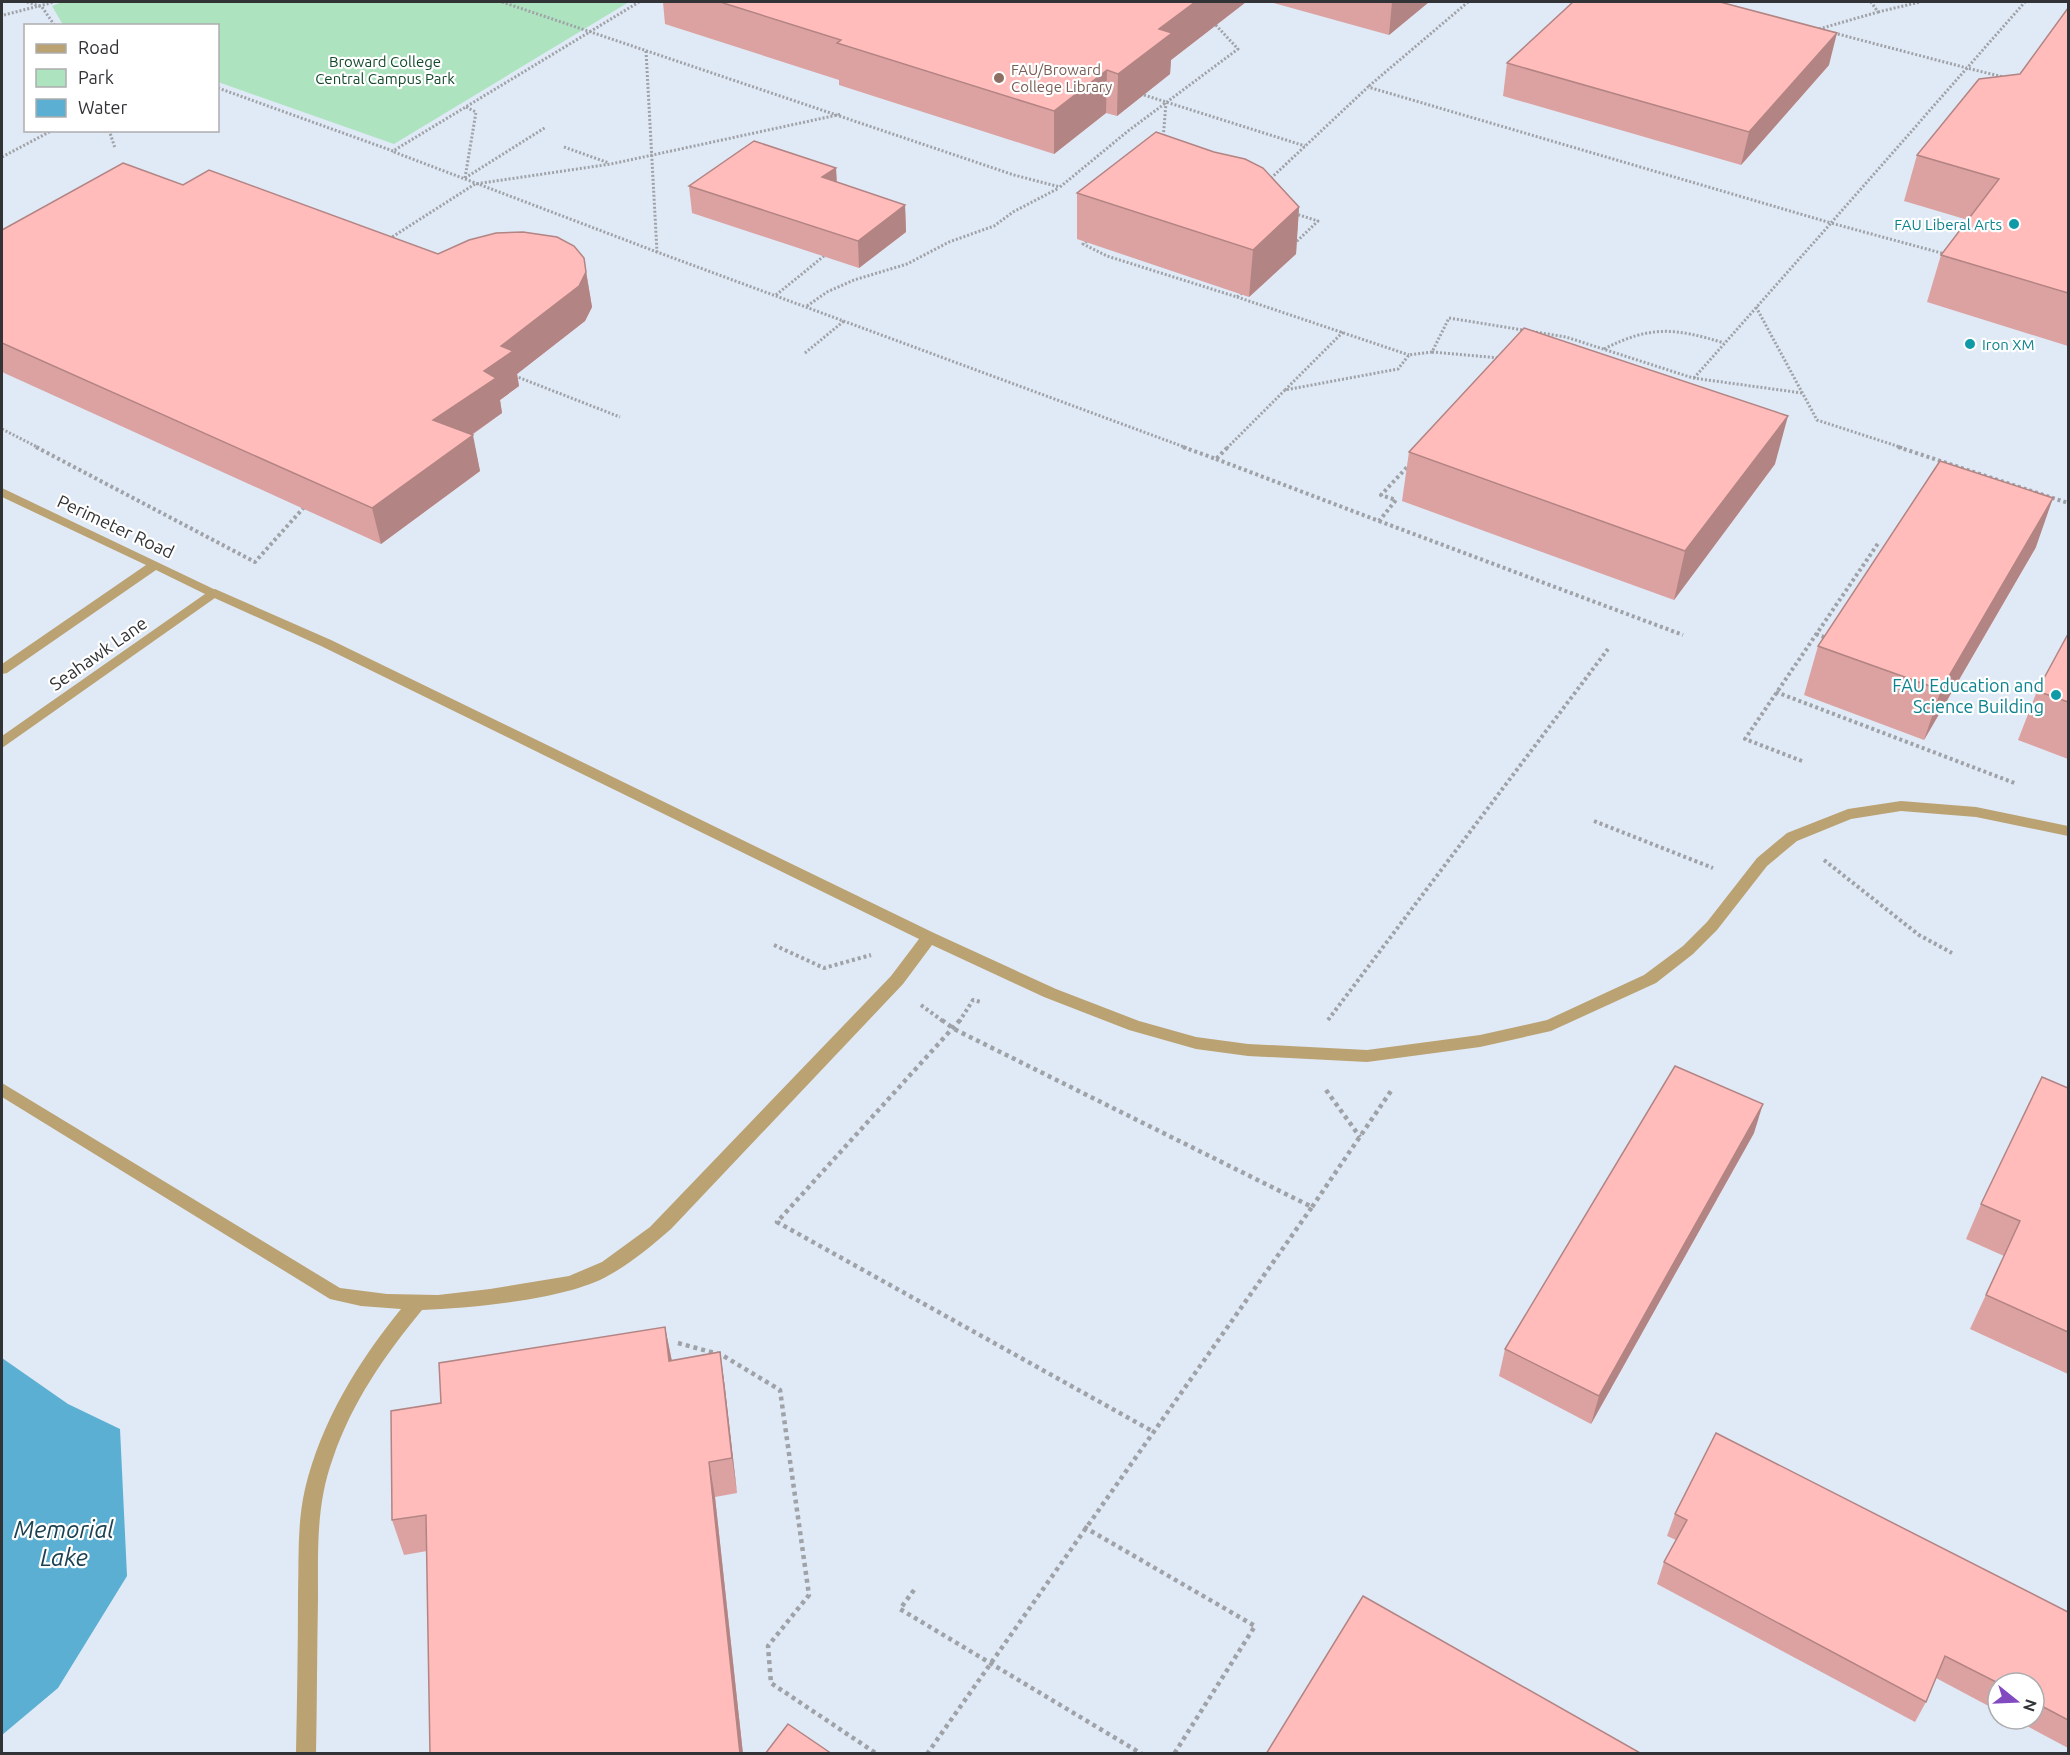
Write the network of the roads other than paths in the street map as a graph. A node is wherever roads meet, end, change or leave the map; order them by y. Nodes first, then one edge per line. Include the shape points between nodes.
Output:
1 (2, 492) edge
2 (155, 565) junction
3 (215, 592) junction
4 (2, 670) edge
5 (2, 743) edge
6 (2068, 831) edge
7 (929, 937) junction
8 (2, 1089) edge
9 (417, 1303) junction
10 (306, 1754) edge

1 - 2 street, Perimeter Road
2 - 3 street, Perimeter Road
2 - 4 street
3 - 5 street, Seahawk Lane
3 - 7 street, Perimeter Road
6 - 7 street, Perimeter Road via 1976,812 1901,806 1848,814 1792,837 1762,862 1712,926 1650,979 1551,1025 1480,1041 1367,1056 1300,1054 1196,1043 1086,1009
7 - 9 street via 897,980 665,1224 628,1256 584,1279 505,1295
8 - 9 street via 336,1294 370,1303
9 - 10 street via 379,1348 353,1389 318,1476 309,1521

